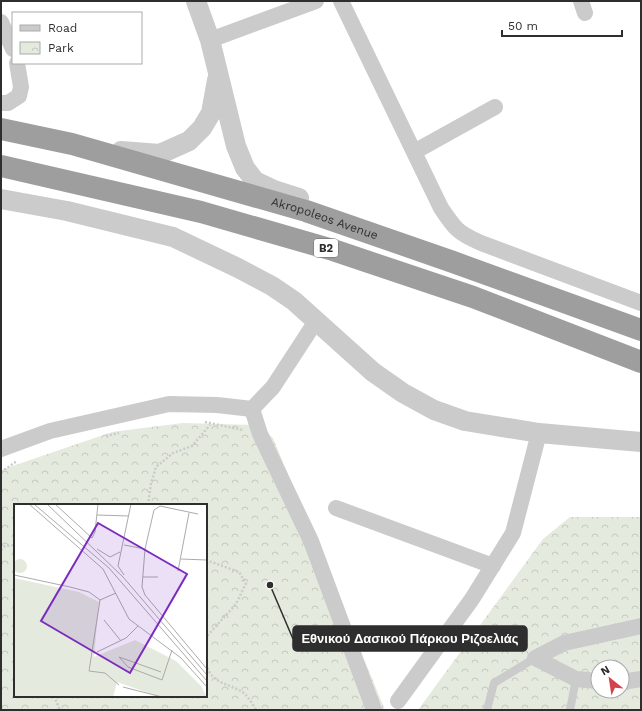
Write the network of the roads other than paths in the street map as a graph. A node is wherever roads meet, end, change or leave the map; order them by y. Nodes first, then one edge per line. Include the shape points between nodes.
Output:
1 (196, 1) edge
2 (316, 1) edge
3 (342, 1) edge
4 (1, 22) edge
5 (210, 40) junction
6 (12, 47) edge
7 (17, 64) edge
8 (218, 75) junction
9 (1, 103) edge
10 (495, 107) dead end
11 (1, 129) edge
12 (72, 144) junction
13 (414, 152) junction
14 (1, 166) edge
15 (1, 199) edge
16 (388, 239) junction
17 (641, 303) edge
18 (316, 321) junction
19 (641, 330) edge
20 (641, 362) edge
21 (252, 409) junction
22 (539, 433) junction
23 (641, 442) edge
24 (1, 449) edge
25 (336, 508) dead end
26 (493, 566) junction
27 (641, 626) edge
28 (535, 658) junction
29 (576, 679) junction
30 (641, 679) edge
31 (590, 680) edge
32 (630, 681) edge
33 (398, 701) dead end
34 (374, 710) edge
35 (487, 710) edge
36 (570, 710) edge

1 - 5 street
2 - 5 street
3 - 13 street
4 - 6 street
5 - 8 street
7 - 9 street via 21,87 19,96 8,103
8 - 12 street via 211,113 202,128 189,141 175,149 160,154 141,154
8 - 16 street via 236,146 245,168 255,181 341,214
10 - 13 street
11 - 12 highway, Akropoleos Avenue / B2
12 - 16 highway, Akropoleos Avenue / B2 via 306,211
13 - 17 street via 441,208 453,226 463,235
14 - 20 highway, B2 via 201,212 333,250 473,297
15 - 18 street via 67,211 173,237 272,286
16 - 19 highway, Akropoleos Avenue / B2
18 - 21 street via 273,387
18 - 22 street via 373,372 403,394 434,410 465,421
21 - 24 street via 168,404 50,431
21 - 34 street via 260,434 311,541
22 - 23 street
22 - 26 street via 513,533
25 - 26 street
26 - 33 street
27 - 28 street via 564,643
28 - 29 street
28 - 35 lane via 494,683
29 - 31 street
29 - 36 lane
30 - 32 street

